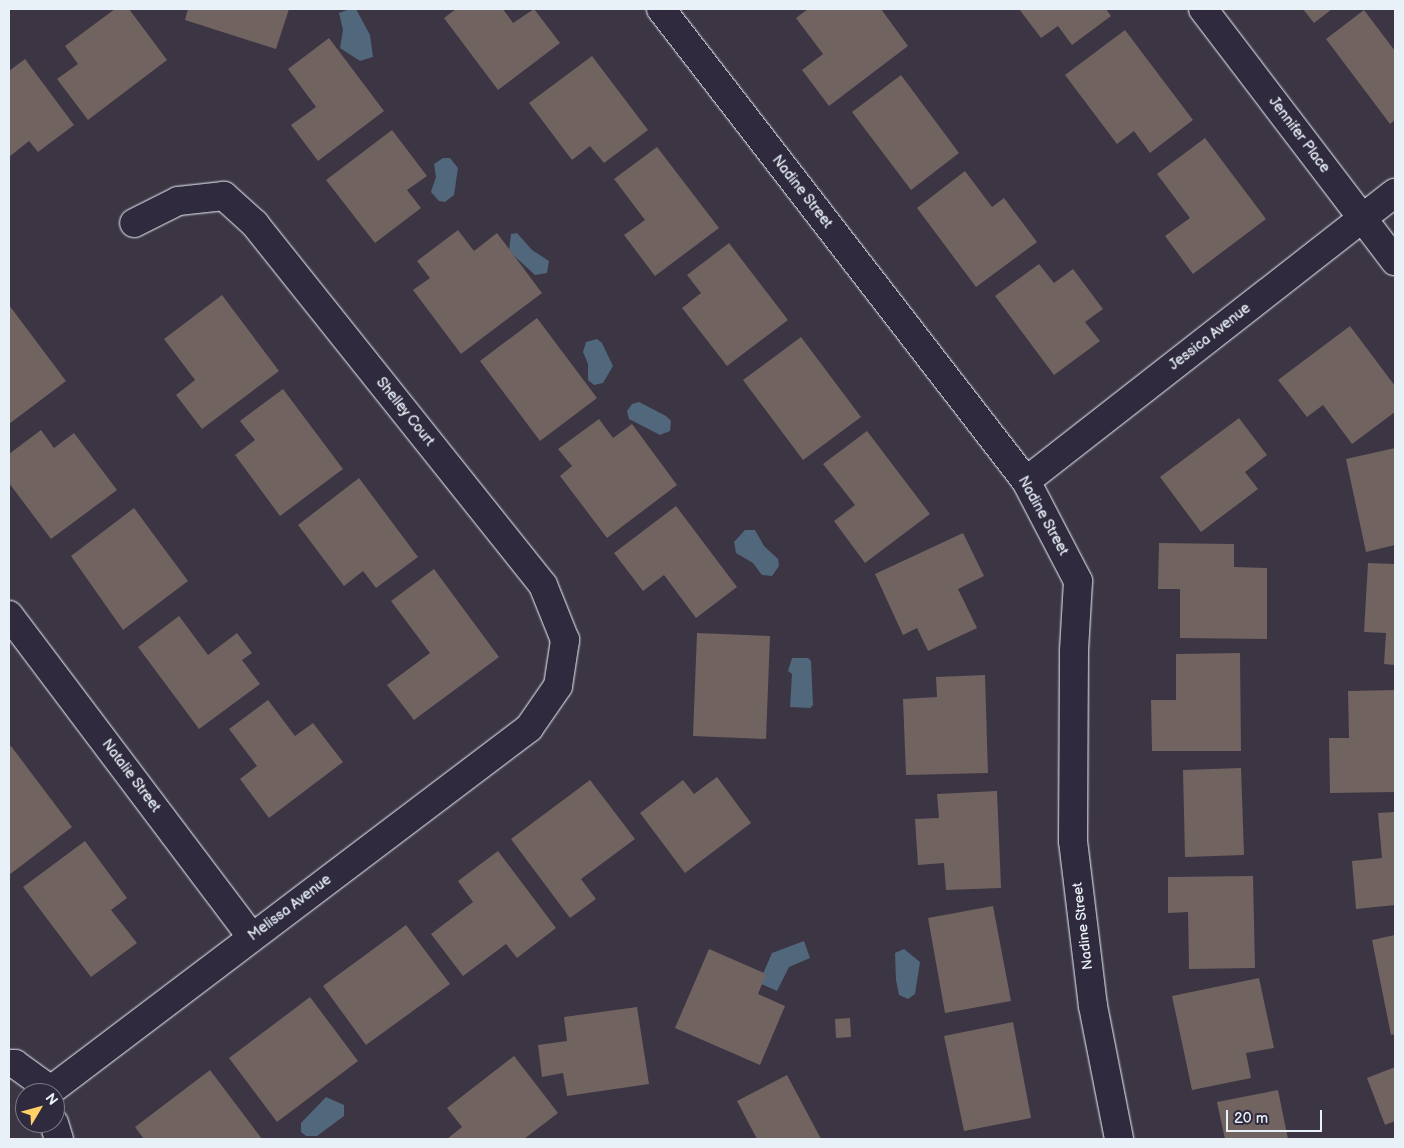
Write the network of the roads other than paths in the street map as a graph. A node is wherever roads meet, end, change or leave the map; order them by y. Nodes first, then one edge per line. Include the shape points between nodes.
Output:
1 (661, 9) edge
2 (1203, 9) edge
3 (1395, 192) edge
4 (1362, 218) junction
5 (134, 224) dead end
6 (1395, 261) edge
7 (1026, 481) junction
8 (9, 614) edge
9 (529, 728) joint
10 (252, 937) junction
11 (9, 1064) edge
12 (41, 1083) edge
13 (61, 1083) edge
14 (1119, 1139) edge

1 - 7 street, Nadine Street
2 - 4 street, Jennifer Place
3 - 4 street, Jessica Avenue
4 - 6 street, Jennifer Place
4 - 7 street, Jessica Avenue
5 - 9 street, Shelley Court via 178,201 224,196 255,224 543,586 564,640 558,686
7 - 14 street, Nadine Street via 1078,580 1074,651 1073,841 1093,1006
8 - 10 street, Natalie Street
9 - 10 street, Melissa Avenue
10 - 13 street, Melissa Avenue
11 - 12 street via 16,1064

